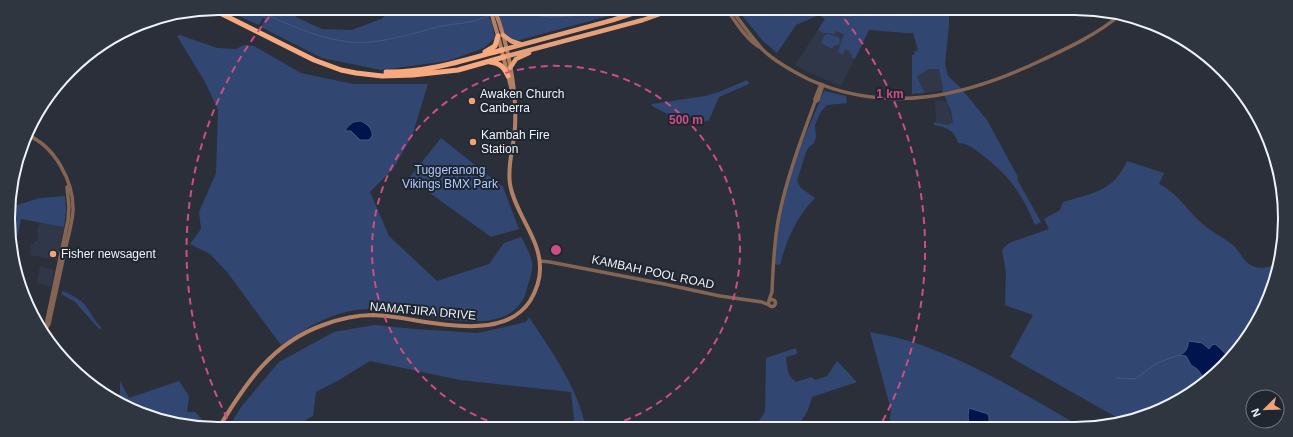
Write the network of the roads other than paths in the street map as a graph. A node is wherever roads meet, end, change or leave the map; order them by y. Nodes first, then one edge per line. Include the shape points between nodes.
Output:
1 (224, 15) edge
2 (231, 15) edge
3 (493, 15) edge
4 (496, 15) edge
5 (627, 15) edge
6 (658, 15) edge
7 (731, 15) edge
8 (736, 15) edge
9 (1114, 19) edge
10 (501, 35) junction
11 (522, 44) junction
12 (538, 48) junction
13 (762, 48) junction
14 (504, 49) junction
15 (475, 57) junction
16 (506, 57) junction
17 (488, 62) junction
18 (510, 68) junction
19 (508, 76) junction
20 (822, 84) junction
21 (515, 107) junction
22 (32, 137) edge
23 (540, 261) junction
24 (772, 292) junction
25 (769, 300) junction
26 (774, 300) junction
27 (762, 302) junction
28 (769, 306) junction
29 (47, 328) edge
30 (222, 422) edge

1 - 17 highway via 314,60 352,72 382,76 413,75 458,70
2 - 15 highway via 314,56 351,69 408,71
3 - 10 main road
4 - 10 main road
5 - 11 highway
6 - 12 highway
7 - 13 street via 756,46
8 - 13 street
9 - 20 street via 1054,55 1002,77 954,93 922,98 874,98 844,92
10 - 11 highway
10 - 14 main road
10 - 15 highway via 493,47
11 - 14 highway
12 - 16 highway
12 - 18 highway via 516,59
13 - 20 street via 796,73
14 - 15 highway
14 - 16 main road
16 - 17 highway
16 - 18 main road
16 - 19 main road
17 - 19 highway via 501,66
18 - 21 main road
19 - 21 main road
20 - 24 street via 783,198 775,239
21 - 23 main road via 509,170 511,187
22 - 29 street via 44,144 59,163 67,184 69,200 68,220
23 - 27 street, KAMBAH POOL ROAD
23 - 30 main road, NAMATJIRA DRIVE via 537,286 528,304 510,318 495,324 463,326 372,315 336,321 303,333 263,365 237,397
24 - 25 street
24 - 26 street
25 - 26 street
25 - 27 street, KAMBAH POOL ROAD
25 - 28 street
26 - 28 street via 774,305
27 - 28 street, KAMBAH POOL ROAD

